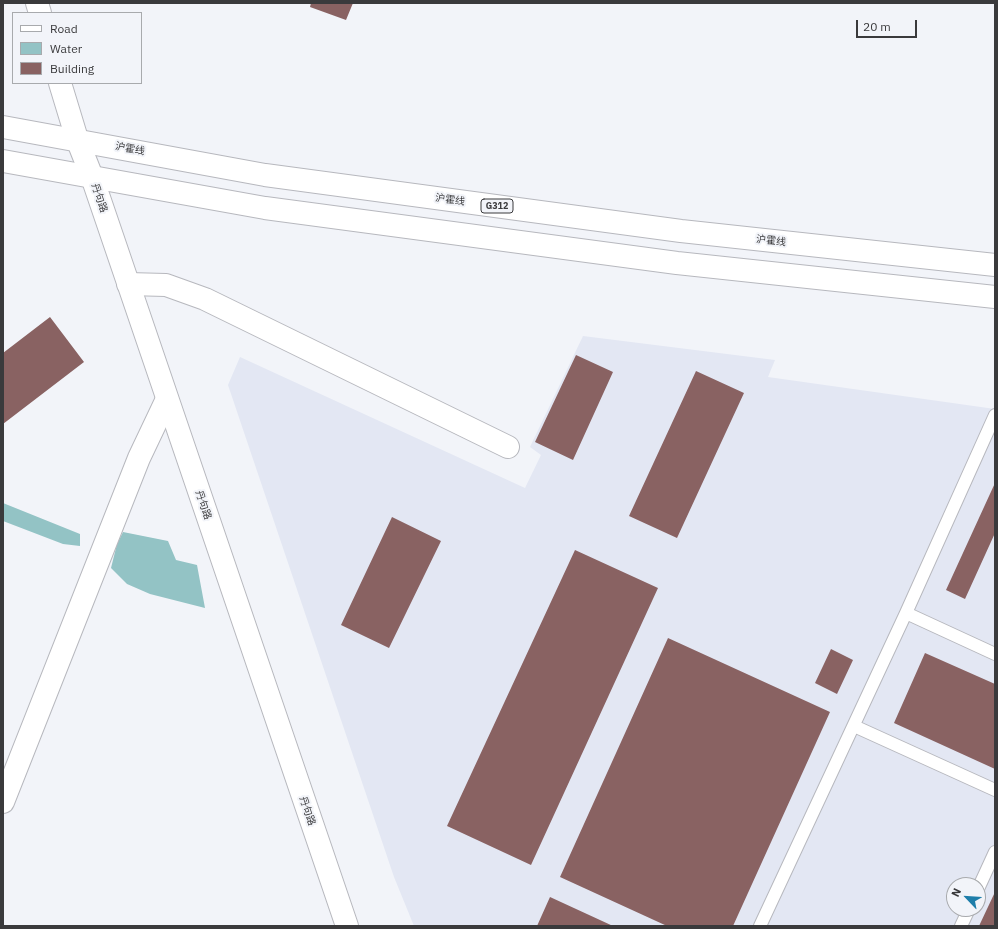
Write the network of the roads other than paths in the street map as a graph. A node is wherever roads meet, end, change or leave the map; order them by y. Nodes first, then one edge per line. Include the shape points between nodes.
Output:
1 (60, 84) edge
2 (3, 127) edge
3 (77, 139) junction
4 (3, 161) edge
5 (92, 177) junction
6 (995, 265) edge
7 (128, 284) junction
8 (995, 297) edge
9 (167, 399) junction
10 (995, 415) edge
11 (508, 447) dead end
12 (906, 613) junction
13 (995, 654) edge
14 (854, 726) junction
15 (995, 790) edge
16 (3, 802) edge
17 (995, 852) edge
18 (984, 877) edge
19 (347, 926) edge
20 (760, 926) edge

1 - 3 main road, 丹句路
2 - 3 main road, 沪霍线 / G312
3 - 5 main road, 丹句路
3 - 6 main road, 沪霍线 / G312 via 273,176 681,231
4 - 5 main road
5 - 7 main road, 丹句路
5 - 8 main road via 264,208 677,264
7 - 9 main road, 丹句路
7 - 11 main road via 166,285 205,299
9 - 16 main road via 133,472
9 - 19 main road, 丹句路
10 - 12 lane
12 - 13 lane
12 - 14 lane
14 - 15 lane
14 - 20 lane
17 - 18 lane

